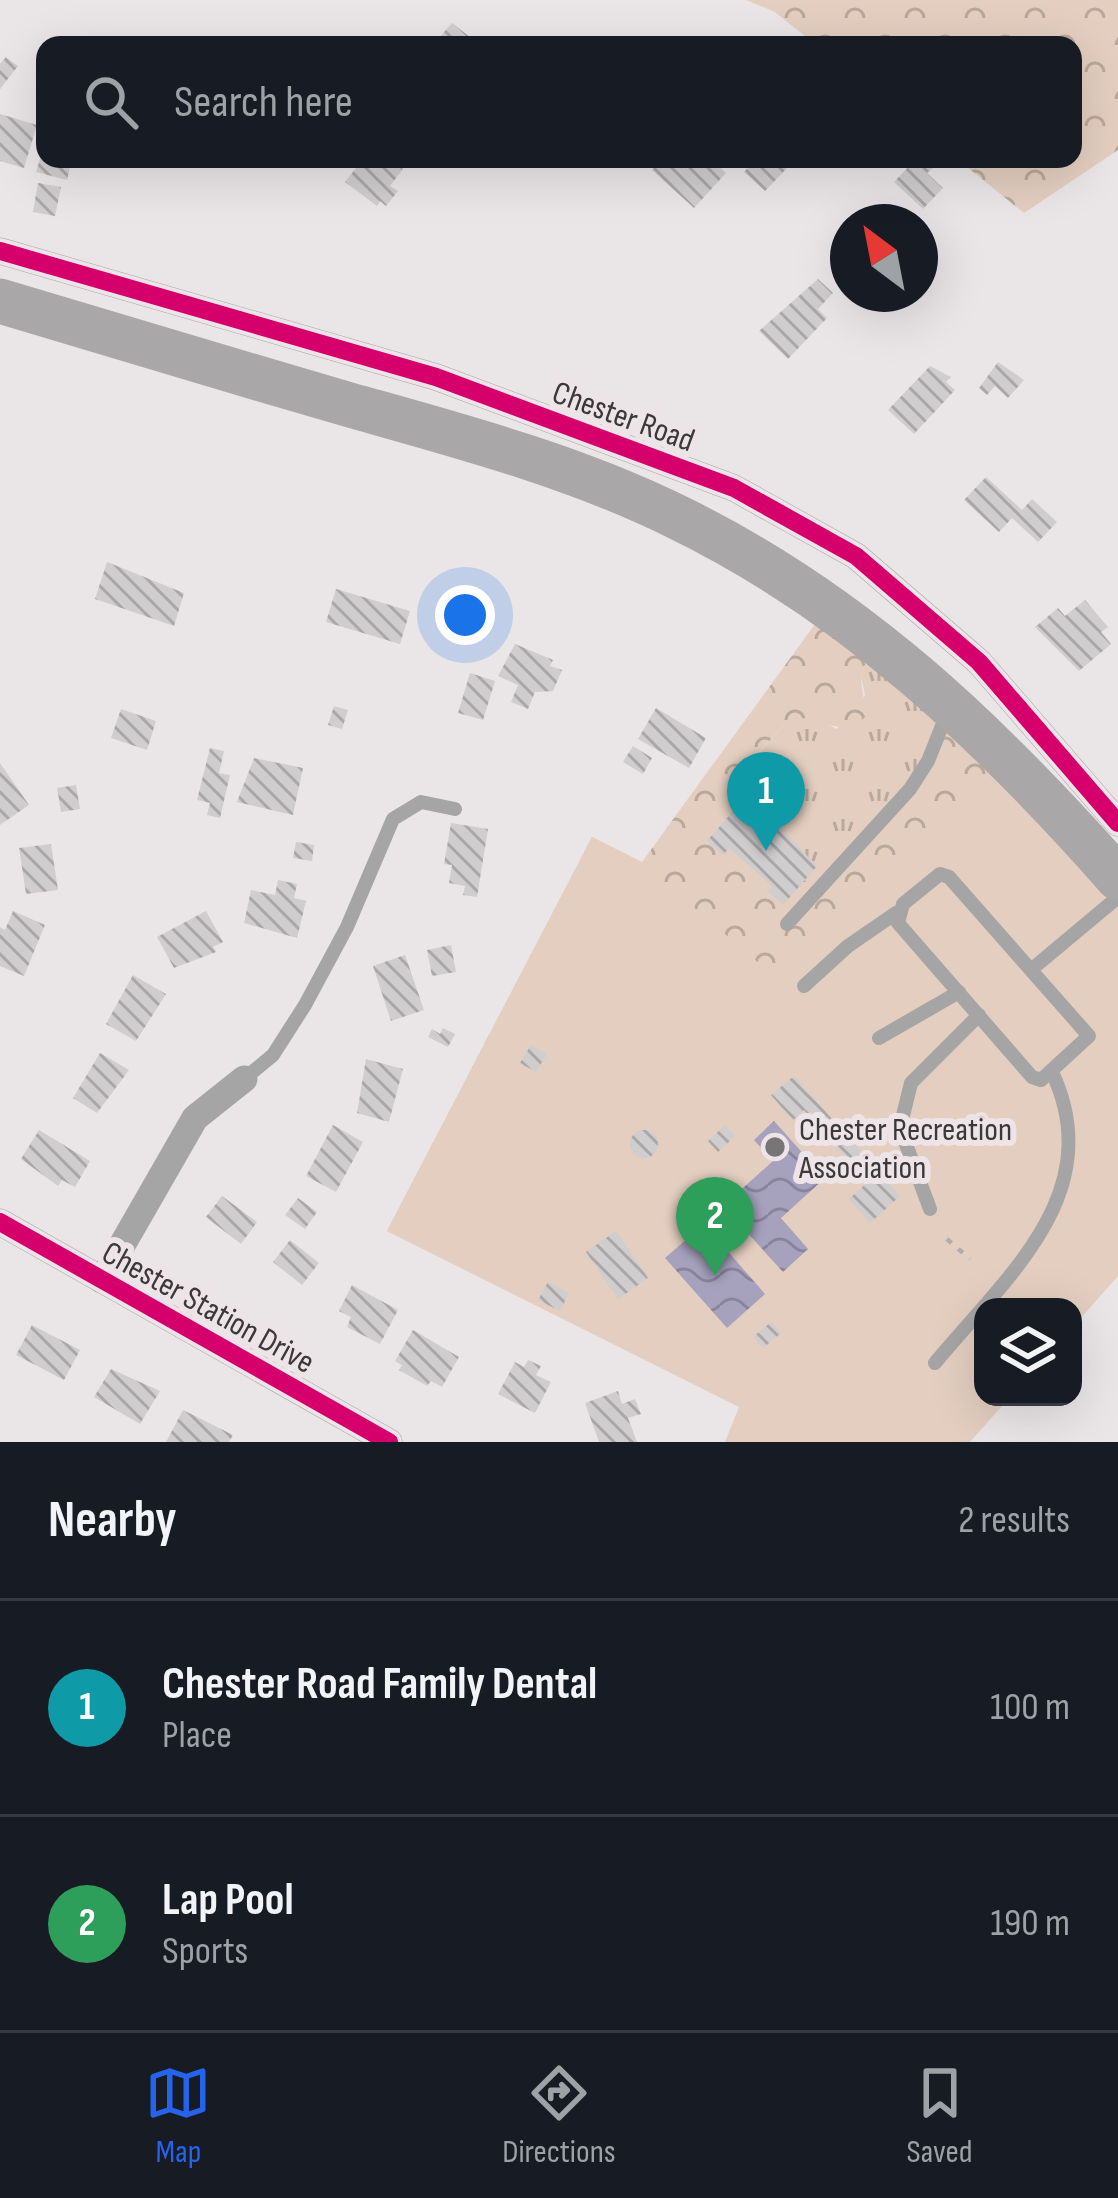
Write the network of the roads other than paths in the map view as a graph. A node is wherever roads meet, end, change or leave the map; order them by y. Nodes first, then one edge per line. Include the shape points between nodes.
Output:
1 (0, 251) edge
2 (0, 301) edge
3 (979, 662) junction
4 (952, 701) junction
5 (455, 809) dead end
6 (1118, 824) edge
7 (1118, 878) edge
8 (1118, 897) edge
9 (896, 914) junction
10 (787, 924) dead end
11 (1032, 969) junction
12 (804, 986) dead end
13 (959, 992) junction
14 (979, 1015) junction
15 (879, 1038) dead end
16 (1052, 1072) junction
17 (244, 1079) joint
18 (930, 1210) dead end
19 (0, 1222) edge
20 (102, 1280) junction
21 (935, 1363) dead end
22 (389, 1442) edge

1 - 3 street, Chester Road via 436,377 734,488 856,556
2 - 4 main road via 611,487 748,556
3 - 4 street
3 - 6 street, Chester Road
4 - 7 main road
4 - 10 lane via 910,789
5 - 17 lane via 421,802 393,818 305,1006 274,1055
8 - 11 lane
9 - 11 lane via 940,874 949,877
9 - 12 lane
9 - 13 lane
11 - 16 lane via 1089,1036
13 - 14 lane
13 - 15 lane
14 - 16 lane via 1032,1077
14 - 18 lane via 911,1083 900,1128
16 - 21 lane via 1071,1134 1064,1191 1032,1246
17 - 20 street via 195,1118
19 - 20 street, Chester Station Drive
20 - 22 street, Chester Station Drive

